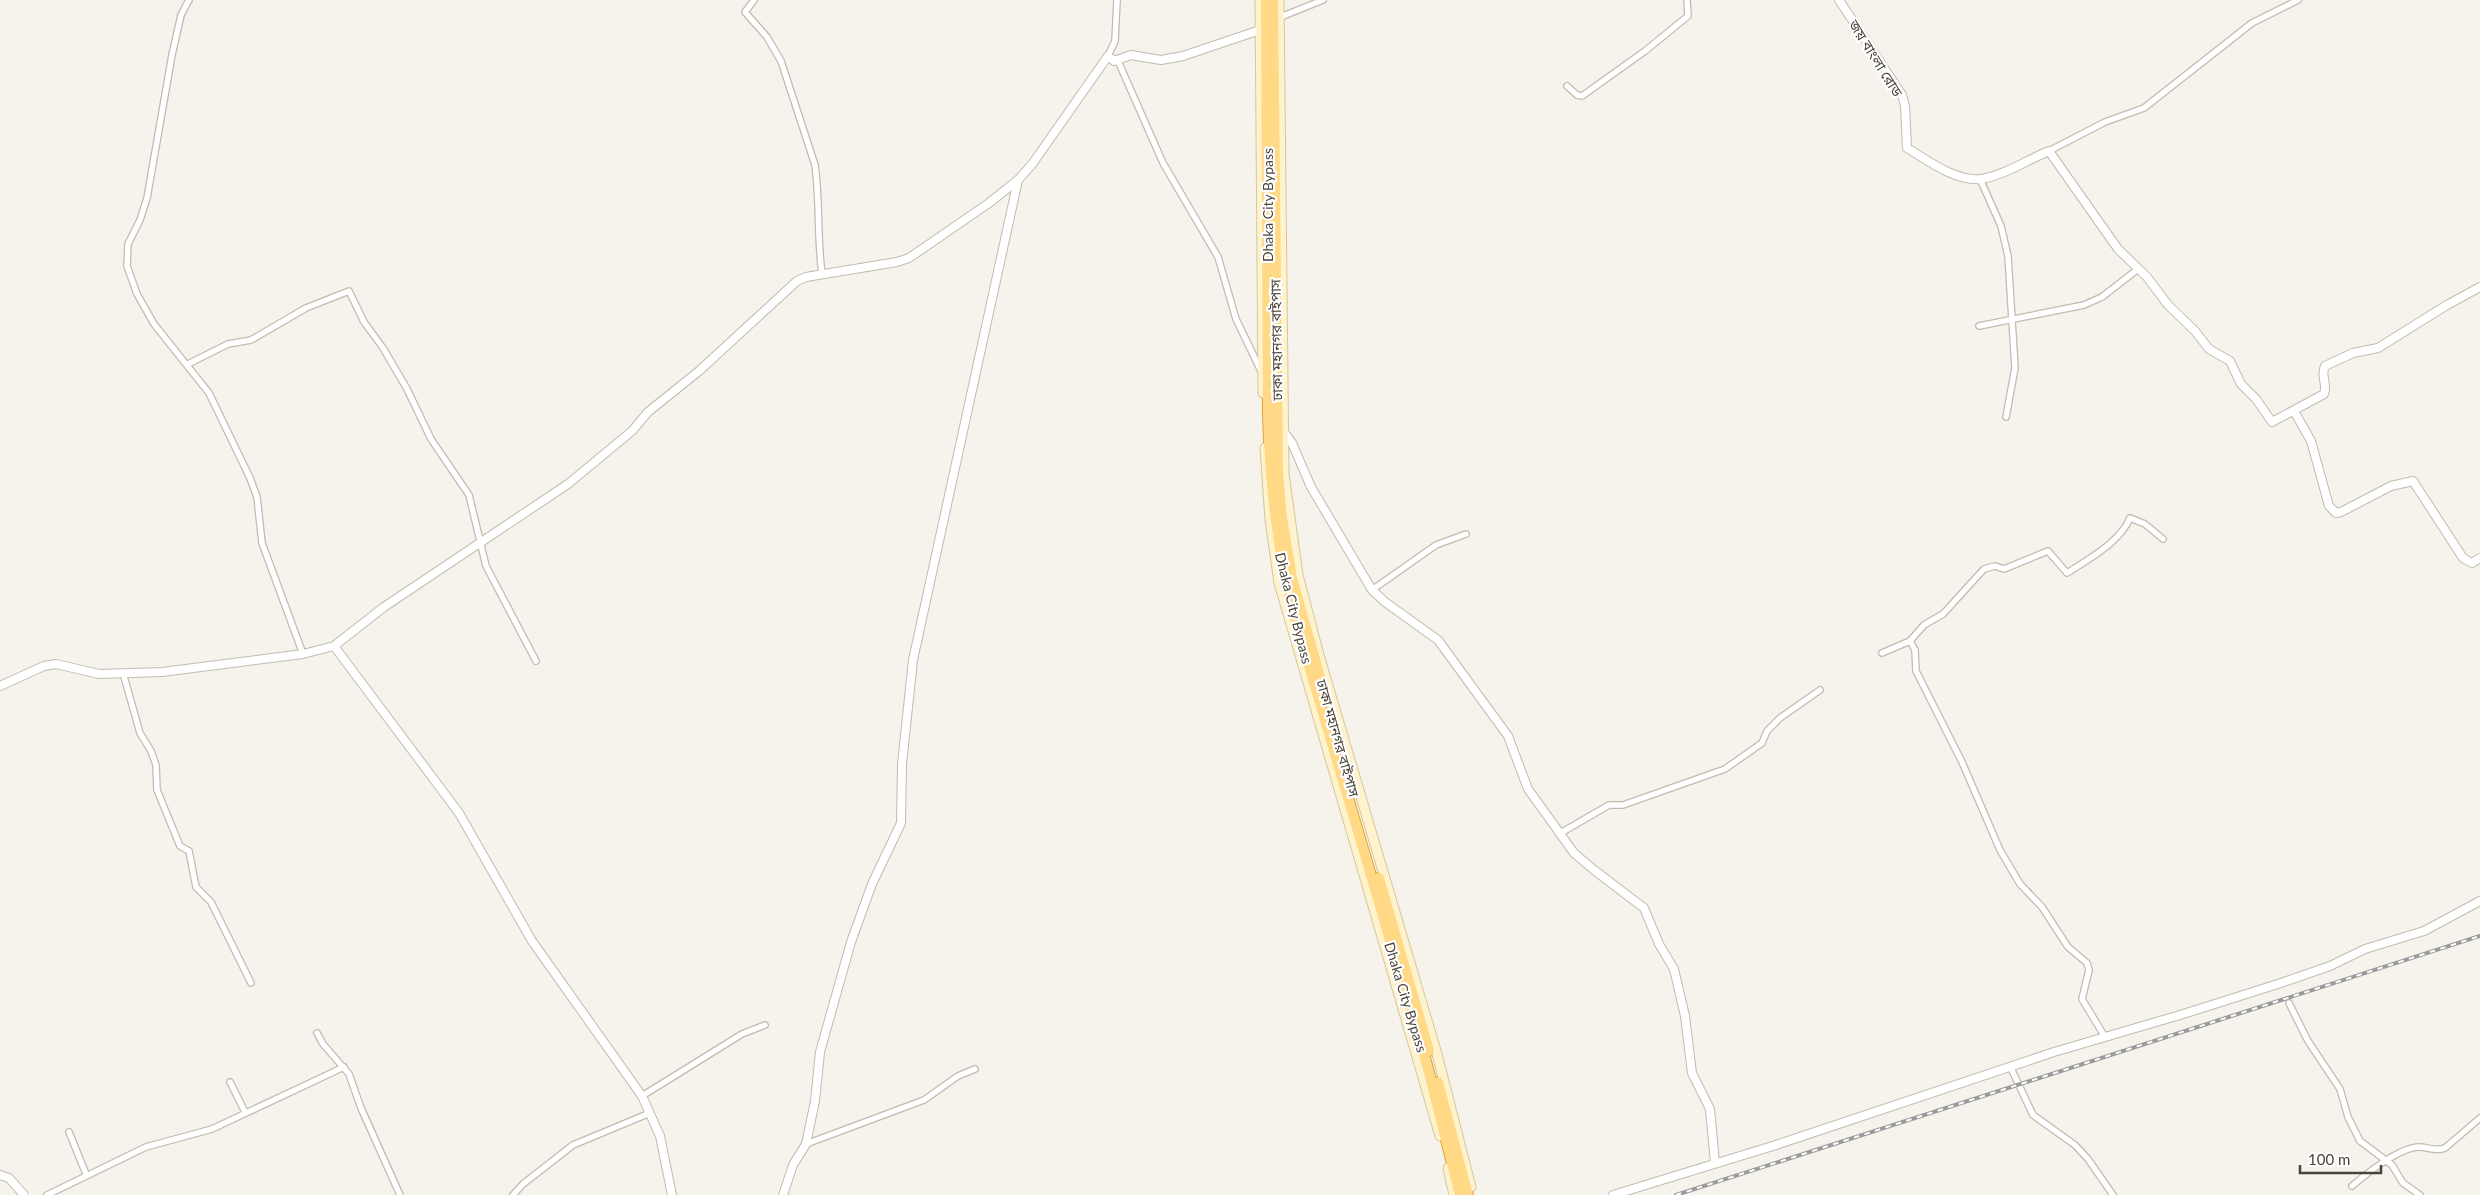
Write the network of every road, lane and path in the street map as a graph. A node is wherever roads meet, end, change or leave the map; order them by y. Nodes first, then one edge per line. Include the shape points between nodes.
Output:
1 (189, 0) edge
2 (754, 0) edge
3 (1117, 0) edge
4 (1260, 0) edge
5 (1266, 0) edge
6 (1274, 0) edge
7 (1279, 0) edge
8 (1323, 0) edge
9 (1687, 0) edge
10 (1839, 0) edge
11 (2298, 0) edge
12 (1279, 21) junction
13 (1260, 30) junction
14 (1108, 56) junction
15 (1118, 61) junction
16 (1567, 86) dead end
17 (2049, 151) junction
18 (1980, 179) junction
19 (1018, 180) junction
20 (2138, 269) junction
21 (822, 274) junction
22 (2480, 287) edge
23 (2011, 318) junction
24 (1979, 326) dead end
25 (188, 364) junction
26 (1263, 375) junction
27 (2294, 411) junction
28 (2006, 417) dead end
29 (1284, 432) junction
30 (1466, 534) dead end
31 (2163, 539) dead end
32 (481, 541) junction
33 (2480, 558) edge
34 (1372, 590) junction
35 (1910, 641) junction
36 (334, 646) junction
37 (1882, 653) dead end
38 (303, 654) junction
39 (536, 661) dead end
40 (123, 673) junction
41 (0, 686) edge
42 (1820, 690) dead end
43 (1559, 834) junction
44 (2480, 900) edge
45 (251, 983) dead end
46 (2289, 1003) dead end
47 (765, 1025) dead end
48 (317, 1033) dead end
49 (2105, 1037) junction
50 (2010, 1066) junction
51 (344, 1067) junction
52 (975, 1069) dead end
53 (230, 1082) dead end
54 (642, 1096) junction
55 (246, 1112) junction
56 (650, 1113) junction
57 (2480, 1118) edge
58 (69, 1132) dead end
59 (806, 1144) junction
60 (2386, 1161) junction
61 (1715, 1163) junction
62 (86, 1174) junction
63 (0, 1175) edge
64 (2352, 1186) dead end
65 (24, 1195) edge
66 (46, 1195) edge
67 (400, 1195) edge
68 (513, 1195) edge
69 (672, 1195) edge
70 (783, 1195) edge
71 (1454, 1195) edge
72 (1460, 1195) edge
73 (1468, 1195) edge
74 (1472, 1195) edge
75 (1613, 1195) edge
76 (2113, 1195) edge
77 (2420, 1195) edge

1 - 25 street via 172,55 147,198 128,244 128,266 138,294 154,324
2 - 21 street via 745,12 767,37 781,61 815,165
3 - 14 street via 1114,41
4 - 13 main road
5 - 72 highway, Dhaka City Bypass via 1268,415 1270,471 1284,581 1427,1065
6 - 73 highway, ঢাকা মহানগর বাইপাস via 1278,473 1285,535 1292,578
7 - 12 main road
8 - 12 street
9 - 16 street via 1688,16 1645,51 1582,96
10 - 18 street, জয় বাংলা রোড via 1902,95 1907,148 1956,174
11 - 17 street via 2252,23 2144,108 2105,122
12 - 29 main road
13 - 15 street via 1183,56 1161,60 1131,55
13 - 26 main road
14 - 15 street
14 - 19 street
15 - 26 street via 1163,163 1218,257 1236,319
17 - 18 street
17 - 20 street via 2118,249
18 - 23 street via 2001,226 2008,256
19 - 21 street via 909,258
19 - 59 street via 913,660 902,764 901,823 872,884 852,942 820,1052
20 - 23 street via 2102,297 2084,304 2040,315
20 - 27 street via 2210,349 2230,361 2241,384 2271,421
21 - 32 street via 797,281 699,371 648,412 632,431 568,484
22 - 27 street via 2378,348 2353,353 2325,366 2322,370 2325,392
23 - 24 street
23 - 28 street via 2015,368
25 - 32 street via 228,344 251,340 306,308 349,291 364,322 407,389 431,439 469,495
25 - 38 street via 209,393 250,478 257,497 262,543
26 - 71 main road via 1266,471 1279,583 1421,1067
27 - 33 street via 2311,441 2333,511 2341,512 2391,486 2413,481 2463,558 2472,563
29 - 34 street via 1311,487
29 - 74 main road via 1284,474 1298,576 1437,1054
30 - 34 street via 1436,545
31 - 35 street via 2145,524 2130,518 2126,528 2107,545 2067,573 2048,551 2004,569 1995,566 1984,569 1943,614 1924,625
32 - 36 street via 384,607
32 - 39 street via 491,580
34 - 43 street via 1438,640 1508,736 1528,789
35 - 37 street
35 - 49 street via 1915,650 1916,671 1962,762 2000,850 2020,884 2042,908 2068,947 2087,963 2089,970 2082,999
36 - 38 street
36 - 54 street via 459,813 532,941
38 - 40 street via 162,672
40 - 41 street via 99,674 56,664 44,666
40 - 45 street via 140,733 156,766 157,790 180,846 189,850 196,887 210,902
42 - 43 street via 1780,718 1767,731 1762,743 1725,769 1623,805 1609,805
43 - 61 street via 1574,853 1641,904 1674,969 1685,1016 1692,1073 1710,1109
44 - 49 street via 2424,931 2365,948 2318,970
46 - 60 street via 2308,1041 2340,1089 2348,1117 2360,1141
47 - 54 street via 742,1034
48 - 51 street
49 - 50 street
50 - 61 street
50 - 76 street via 2033,1115 2088,1159
51 - 55 street
51 - 67 street
52 - 59 street via 958,1076 924,1100
53 - 55 street
54 - 56 street
55 - 62 street via 212,1129 146,1147
56 - 68 street via 573,1145
56 - 69 street via 666,1159
57 - 60 street via 2446,1148 2417,1147
58 - 62 street
59 - 70 street
60 - 64 street
60 - 77 street via 2403,1183
61 - 75 street
62 - 66 street
63 - 65 street via 9,1178

